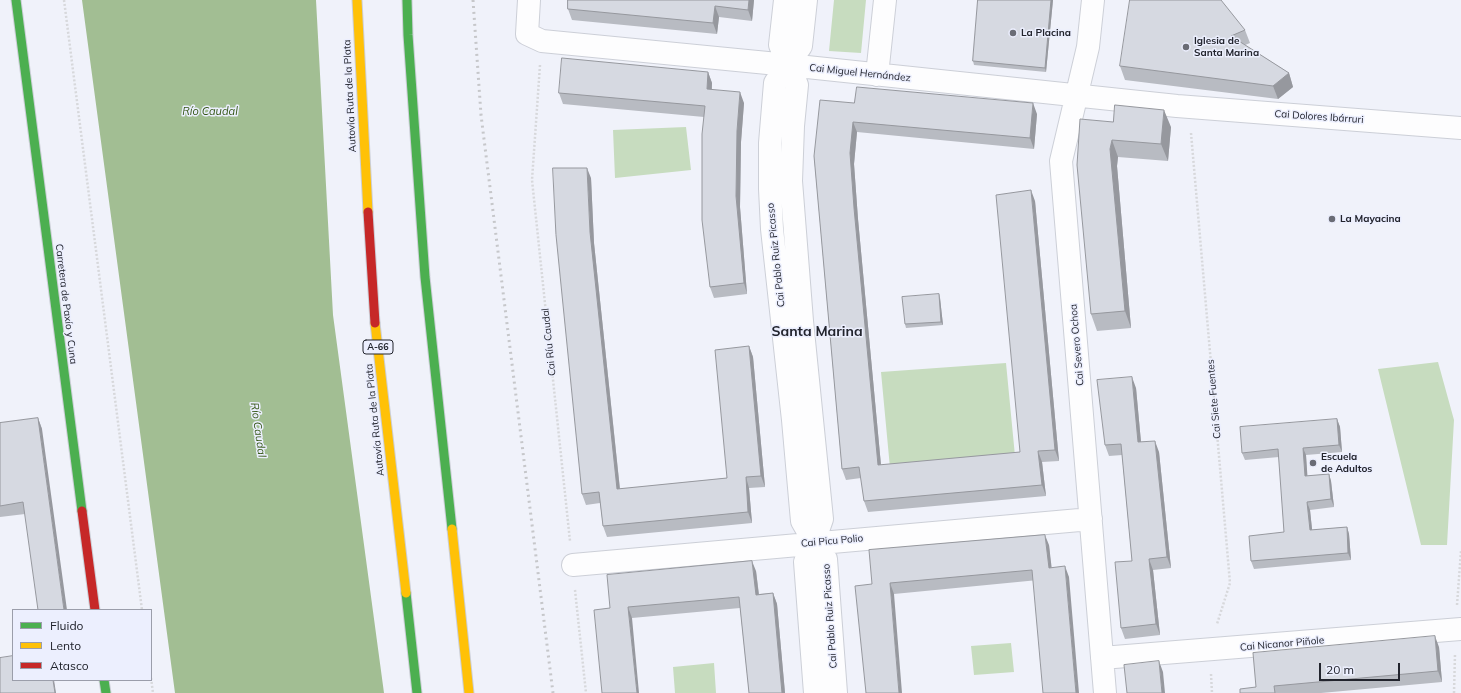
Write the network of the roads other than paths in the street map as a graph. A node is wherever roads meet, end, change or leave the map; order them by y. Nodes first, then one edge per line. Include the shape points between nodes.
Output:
1 (16, 0) edge
2 (357, 0) edge
3 (407, 0) edge
4 (529, 0) edge
5 (785, 0) edge
6 (806, 0) edge
7 (885, 0) edge
8 (1092, 0) edge
9 (788, 65) junction
10 (877, 75) junction
11 (1077, 96) junction
12 (1177, 106) joint
13 (1461, 128) edge
14 (1091, 518) junction
15 (814, 542) junction
16 (573, 565) road end
17 (95, 609) edge
18 (1461, 629) edge
19 (1102, 658) junction
20 (104, 681) edge
21 (106, 693) edge
22 (417, 693) edge
23 (469, 693) edge
24 (815, 693) edge
25 (836, 693) edge
26 (1105, 693) edge

1 - 17 main road, Carretera de Paxío y Cuna
2 - 22 main road, Autovía Ruta de la Plata / A-66 via 373,305
3 - 23 main road via 425,278
4 - 9 street, Cai Miguel Hernández via 527,34 542,40
5 - 9 street via 780,44
6 - 9 street, Cai Pablo Ruiz Picasso via 801,46
7 - 10 street
8 - 11 street, Cai Severo Ochoa via 1088,47
9 - 10 street, Cai Miguel Hernández
9 - 15 street, Cai Pablo Ruiz Picasso via 775,83 770,143 772,229 793,412 802,521
10 - 11 street, Cai Miguel Hernández
11 - 12 street, Cai Miguel Hernández
11 - 14 street, Cai Severo Ochoa via 1061,161
12 - 13 street, Cai Dolores Ibárruri
14 - 15 street, Cai Picu Polio
14 - 19 street, Cai Severo Ochoa
15 - 16 street, Cai Picu Polio
15 - 24 street, Cai Pablo Ruiz Picasso via 805,562
15 - 25 street, Cai Pablo Ruiz Picasso via 826,559
18 - 19 street, Cai Nicanor Piñole
19 - 26 street, Cai Severo Ochoa
20 - 21 main road

